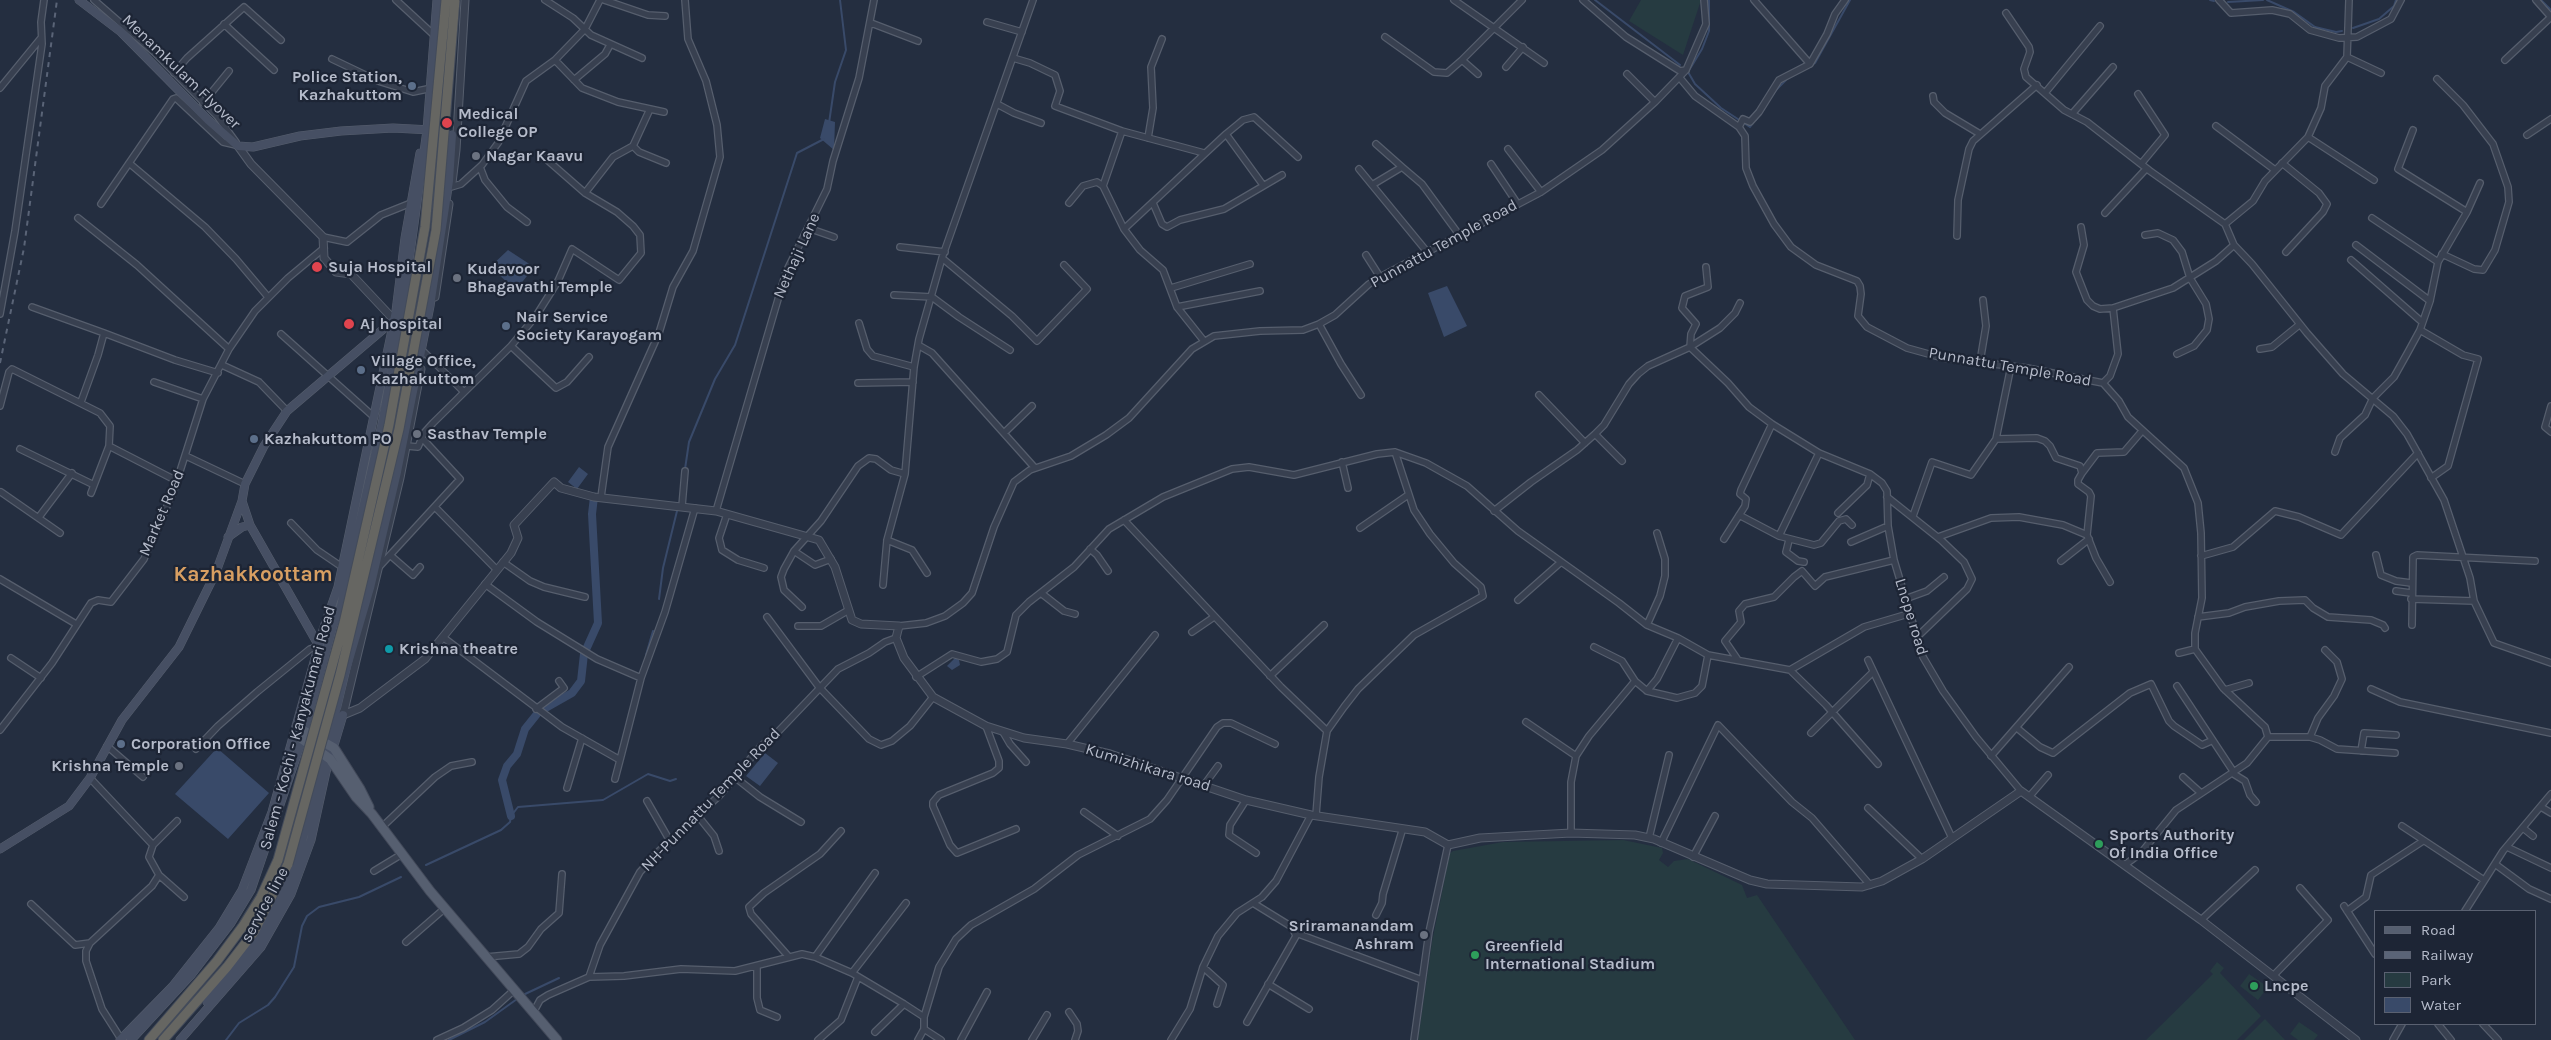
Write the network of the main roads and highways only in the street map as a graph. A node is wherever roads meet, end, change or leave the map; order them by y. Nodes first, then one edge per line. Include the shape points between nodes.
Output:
1 (80, 0) edge
2 (437, 0) edge
3 (446, 0) edge
4 (455, 0) edge
5 (427, 130) junction
6 (394, 320) junction
7 (242, 501) junction
8 (250, 525) junction
9 (228, 537) junction
10 (319, 646) junction
11 (308, 701) junction
12 (299, 733) junction
13 (330, 746) junction
14 (328, 761) junction
15 (321, 774) junction
16 (372, 814) junction
17 (0, 849) edge
18 (557, 1039) edge
19 (120, 1040) edge
20 (131, 1040) edge
21 (149, 1040) edge
22 (163, 1040) edge
23 (174, 1040) edge
24 (180, 1040) edge

1 - 5 main road, Menamkulam Flyover via 121,32 238,146 254,147 341,131
2 - 5 main road
3 - 21 highway, Salem - Kochi - Kanyakumari Road, bridge via 425,227 389,425 344,623 289,825 278,860 244,926
4 - 22 highway, Salem - Kochi - Kanyakumari Road, bridge via 436,221 419,323 364,582 299,829 288,864 254,932
5 - 6 main road via 419,156
5 - 11 main road via 400,326 382,424 341,606
5 - 13 main road via 455,136 440,242 397,472
6 - 7 main road via 287,411 264,446 245,484
6 - 10 main road via 342,567
7 - 8 main road
7 - 9 main road
8 - 9 main road
8 - 10 main road
9 - 17 main road via 216,572 180,647 122,720 90,778 69,806
10 - 11 main road
11 - 12 main road
12 - 13 main road
12 - 14 main road
12 - 19 main road via 242,890 209,943
12 - 20 main road via 251,890 231,923 191,974
13 - 14 main road
13 - 16 main road via 360,789
14 - 15 main road
14 - 15 main road
14 - 16 main road
14 - 24 main road, service line via 311,840 291,894 261,946
15 - 23 main road via 294,866 269,921 254,944
16 - 18 main road via 444,909

